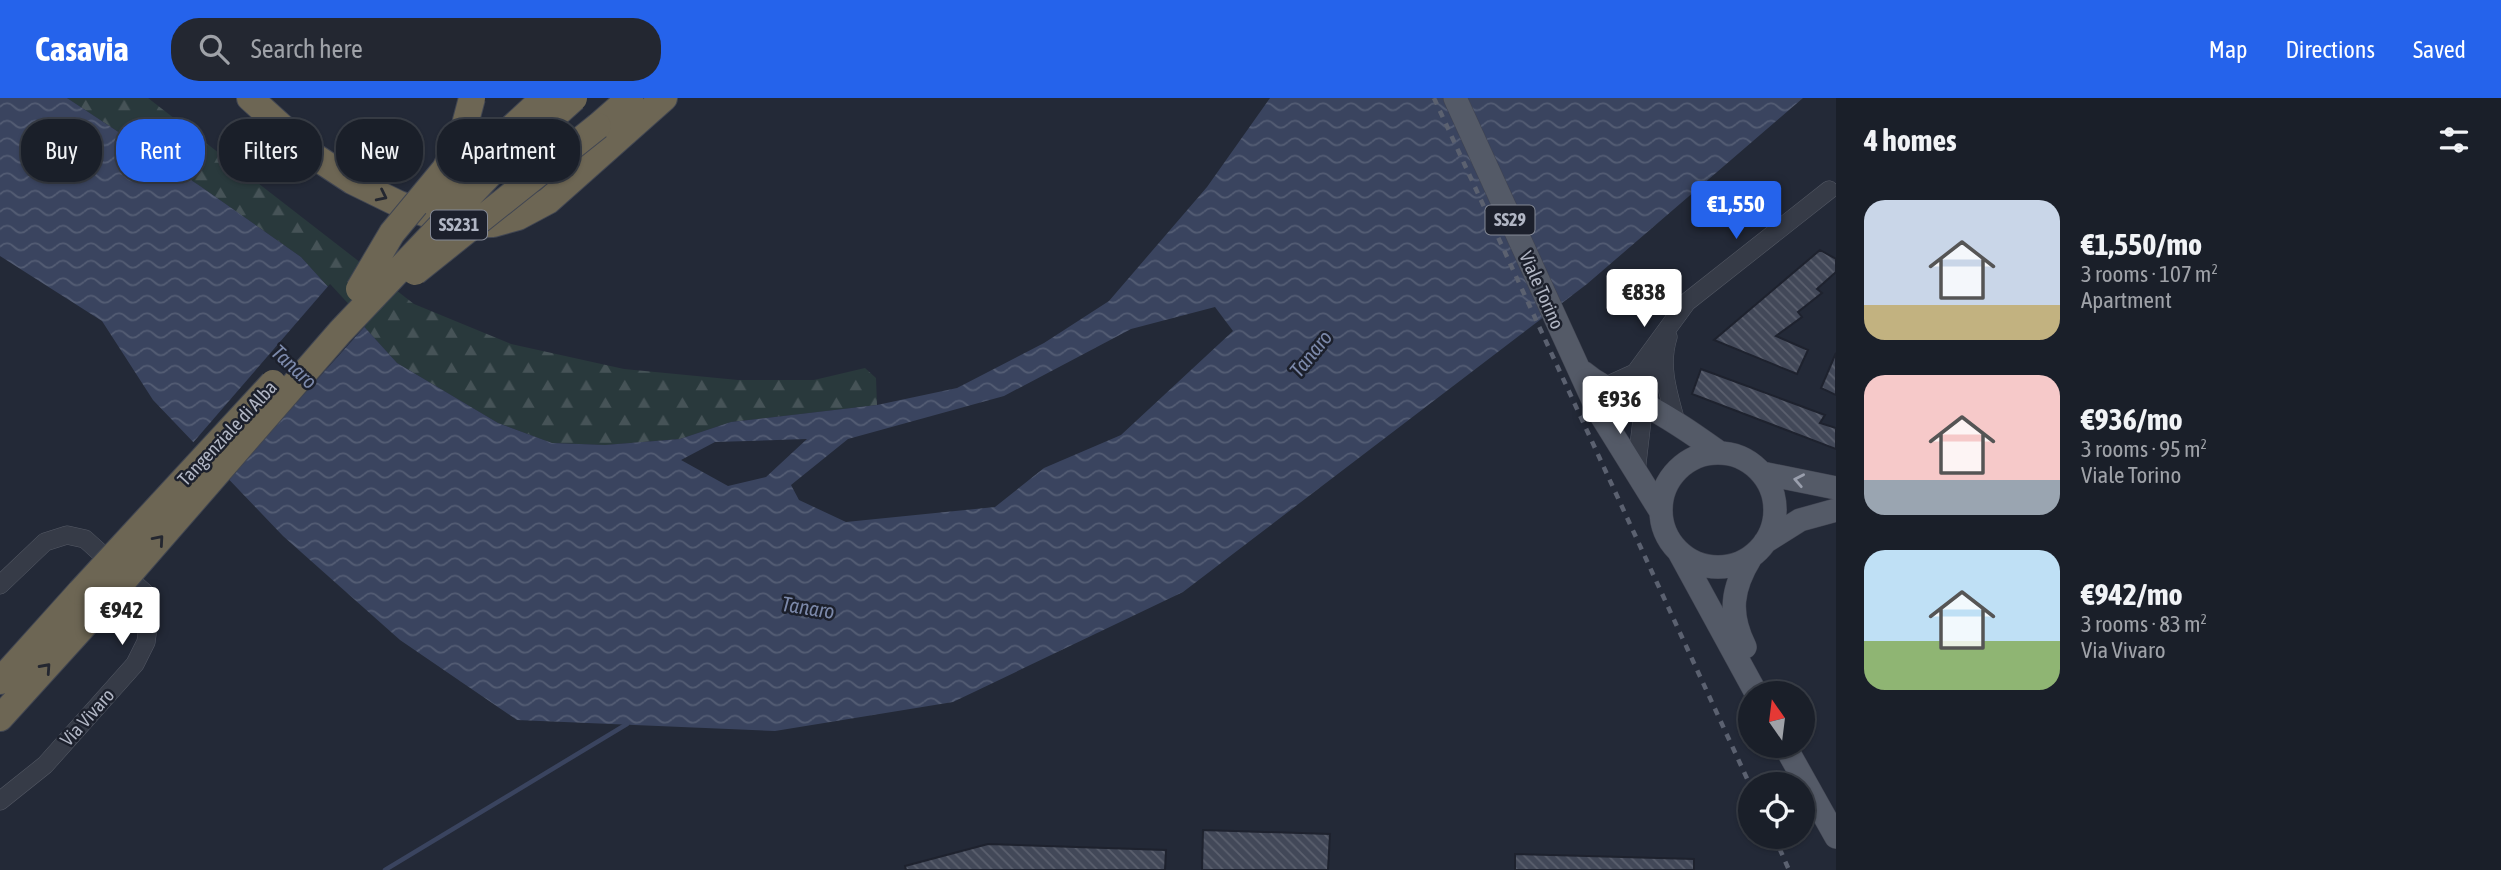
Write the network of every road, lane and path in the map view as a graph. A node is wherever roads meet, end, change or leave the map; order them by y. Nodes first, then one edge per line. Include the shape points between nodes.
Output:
1 (250, 98) edge
2 (472, 98) edge
3 (544, 98) edge
4 (574, 98) edge
5 (631, 98) edge
6 (664, 98) edge
7 (1455, 98) edge
8 (1829, 190) dead end
9 (359, 289) junction
10 (1673, 320) junction
11 (340, 332) junction
12 (1649, 359) junction
13 (1577, 367) junction
14 (1602, 388) junction
15 (1642, 403) junction
16 (1676, 422) junction
17 (1720, 453) junction
18 (1636, 472) junction
19 (1762, 472) junction
20 (1836, 488) edge
21 (1836, 510) edge
22 (1661, 512) junction
23 (1758, 550) junction
24 (1679, 552) junction
25 (0, 585) edge
26 (89, 601) junction
27 (0, 681) edge
28 (1749, 681) edge
29 (1763, 681) edge
30 (0, 718) edge
31 (1792, 758) edge
32 (1799, 758) edge
33 (0, 801) edge
34 (1816, 801) junction
35 (1836, 837) edge

1 -> 6 highway, SS231 via 314,156 352,181 457,225 493,224 548,201
2 - 9 highway, bridge via 463,132 445,169 392,233
3 - 9 highway, Tangenziale di Alba, bridge via 479,158
4 - 11 highway, Tangenziale di Alba, bridge via 489,174
5 - 11 highway, bridge
7 - 13 main road, Viale Torino / SS29
8 - 10 street via 1687,302
9 - 26 highway, Tangenziale di Alba, bridge
10 - 12 street
10 - 16 street via 1663,359
26 -> 11 highway, Tangenziale di Alba, bridge
12 - 14 street via 1635,373
12 - 15 street
13 - 14 main road, Viale Torino / SS29
13 - 18 main road, Viale Torino / SS29
14 - 15 main road, Viale Torino / SS29
15 - 16 main road, Viale Torino / SS29
15 - 18 street
16 - 17 main road, Viale Torino / SS29
17 - 19 main road via 1750,462
17 - 22 main road via 1692,459 1677,470 1665,489
18 - 22 main road, Viale Torino / SS29
20 -> 19 main road
19 - 23 main road via 1775,502 1774,523
21 - 23 main road via 1800,520
22 - 24 main road via 1663,527
23 - 24 main road via 1731,566 1695,562
23 - 29 main road via 1735,589 1732,615
24 - 28 main road
25 - 33 street, Via Vivaro via 45,542 67,535 85,539 145,593 149,619 146,642 135,664 45,765
26 - 27 highway, Tangenziale di Alba
30 -> 26 highway
31 - 34 main road
32 - 34 main road
34 - 35 main road

